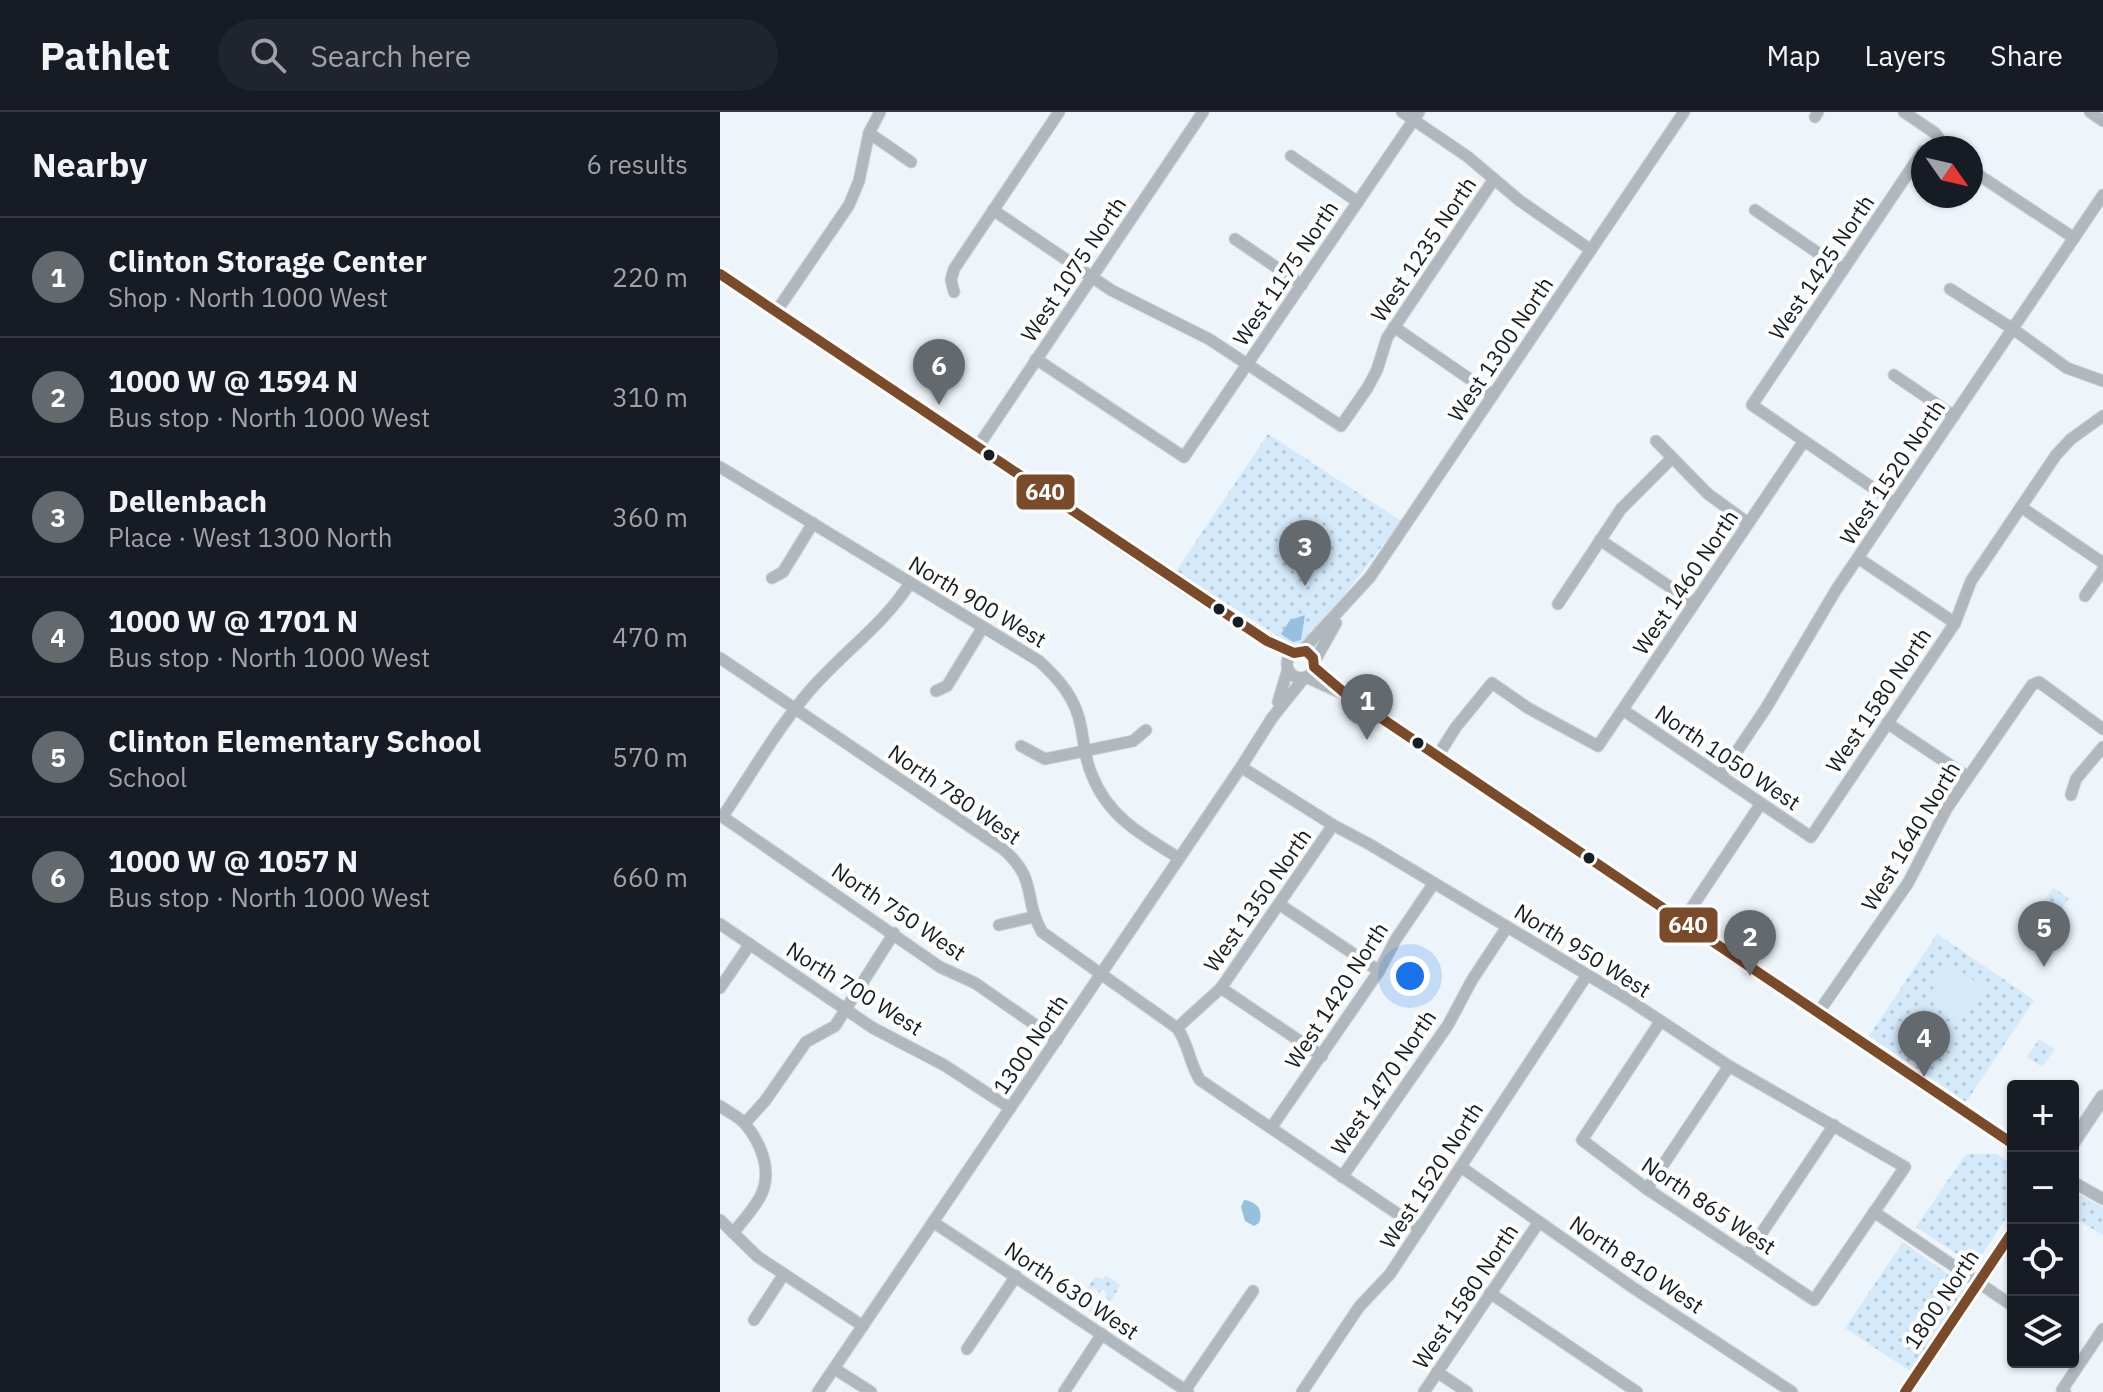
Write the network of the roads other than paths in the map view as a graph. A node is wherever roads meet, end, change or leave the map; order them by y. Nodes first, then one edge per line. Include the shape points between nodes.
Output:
1 (880, 112) edge
2 (1059, 112) edge
3 (1402, 112) edge
4 (1684, 112) edge
5 (1904, 112) edge
6 (2090, 112) edge
7 (1200, 113) edge
8 (1416, 116) edge
9 (2103, 121) edge
10 (869, 133) junction
11 (1935, 133) junction
12 (1933, 136) edge
13 (1937, 136) edge
14 (1291, 156) dead end
15 (911, 162) dead end
16 (1911, 168) edge
17 (1983, 178) edge
18 (1494, 179) junction
19 (2103, 195) edge
20 (1358, 202) junction
21 (993, 210) junction
22 (1755, 210) dead end
23 (2074, 238) junction
24 (1235, 239) dead end
25 (1591, 250) junction
26 (1843, 270) junction
27 (720, 274) edge
28 (1092, 277) junction
29 (1302, 285) junction
30 (1950, 289) dead end
31 (954, 292) dead end
32 (776, 312) junction
33 (1394, 327) junction
34 (2013, 329) junction
35 (1036, 359) junction
36 (1247, 365) junction
37 (1894, 375) dead end
38 (2103, 381) edge
39 (1493, 395) junction
40 (1954, 416) junction
41 (2103, 416) edge
42 (1656, 441) dead end
43 (1804, 441) junction
44 (977, 448) junction
45 (1671, 459) junction
46 (720, 467) edge
47 (1895, 503) junction
48 (2021, 507) junction
49 (813, 523) junction
50 (1748, 523) junction
51 (1600, 540) junction
52 (1858, 558) junction
53 (2103, 563) edge
54 (2103, 570) edge
55 (772, 578) dead end
56 (910, 583) junction
57 (2085, 596) dead end
58 (1694, 603) junction
59 (1558, 604) dead end
60 (1346, 605) junction
61 (1955, 623) junction
62 (983, 627) junction
63 (1267, 641) junction
64 (1298, 652) junction
65 (720, 658) edge
66 (1314, 664) junction
67 (1288, 666) junction
68 (1305, 677) junction
69 (936, 691) dead end
70 (1347, 695) junction
71 (796, 710) junction
72 (1623, 710) junction
73 (1272, 718) junction
74 (1887, 723) junction
75 (2103, 729) edge
76 (1146, 730) dead end
77 (1021, 746) dead end
78 (2103, 747) edge
79 (1085, 751) junction
80 (1437, 757) junction
81 (1241, 767) junction
82 (1721, 775) junction
83 (1968, 777) junction
84 (2071, 795) dead end
85 (1760, 805) junction
86 (721, 816) edge
87 (1333, 825) junction
88 (1811, 837) joint
89 (1179, 858) junction
90 (1434, 883) junction
91 (1279, 904) junction
92 (1033, 917) junction
93 (1682, 922) junction
94 (720, 924) edge
95 (999, 925) dead end
96 (1507, 927) junction
97 (894, 933) junction
98 (750, 944) junction
99 (1379, 971) junction
100 (1101, 974) junction
101 (1587, 975) junction
102 (720, 988) edge
103 (1221, 988) junction
104 (846, 1009) junction
105 (1818, 1013) junction
106 (1660, 1022) junction
107 (1177, 1028) junction
108 (1057, 1040) junction
109 (1322, 1056) junction
110 (1729, 1066) junction
111 (2103, 1097) edge
112 (720, 1106) edge
113 (1010, 1108) junction
114 (745, 1123) junction
115 (1834, 1125) junction
116 (1271, 1128) junction
117 (2079, 1133) edge
118 (2007, 1140) edge
119 (1461, 1167) junction
120 (1342, 1177) junction
121 (2079, 1185) edge
122 (1647, 1189) junction
123 (2103, 1199) edge
124 (1874, 1212) junction
125 (720, 1220) edge
126 (933, 1222) junction
127 (1539, 1222) junction
128 (1420, 1229) junction
129 (733, 1233) junction
130 (2007, 1240) edge
131 (1747, 1255) junction
132 (784, 1274) junction
133 (1016, 1276) junction
134 (1979, 1282) junction
135 (1253, 1291) dead end
136 (1490, 1293) junction
137 (2007, 1302) edge
138 (754, 1320) dead end
139 (863, 1326) junction
140 (2103, 1329) edge
141 (1102, 1334) junction
142 (967, 1349) dead end
143 (2079, 1350) edge
144 (2086, 1355) junction
145 (835, 1369) junction
146 (1437, 1372) junction
147 (1186, 1391) edge
148 (1787, 1391) edge
149 (2064, 1391) edge
150 (818, 1392) edge
151 (871, 1392) edge
152 (1064, 1392) edge
153 (1302, 1392) edge
154 (1424, 1392) edge
155 (1467, 1392) edge
156 (1637, 1392) edge
157 (1905, 1392) edge

1 - 10 street
2 - 21 street
3 - 8 street
4 - 25 street, West 1300 North
5 - 11 street
6 - 9 street
7 - 28 street, West 1075 North
8 - 18 street
8 - 20 street, West 1175 North
10 - 15 street
10 - 32 street via 849,205
11 - 12 street, West 1425 North
11 - 13 street
14 - 20 street
16 - 26 street, West 1425 North
17 - 23 street
18 - 25 street
18 - 33 street, West 1235 North
19 - 23 street, West 1520 North
20 - 29 street, West 1175 North
21 - 28 street
21 - 31 street via 954,269
22 - 26 street
23 - 34 street, West 1520 North
24 - 29 street
25 - 39 street, West 1300 North
26 - 43 street, West 1425 North via 1752,405
27 - 32 street
28 - 35 street, West 1075 North
28 - 36 street via 1183,324
29 - 36 street, West 1175 North
30 - 34 street
32 - 44 street
33 - 36 street, West 1235 North via 1368,387 1341,426
33 - 39 street
34 - 38 street via 2067,368
34 - 40 street, West 1520 North
35 - 36 street, West 1175 North via 1184,457
35 - 44 street, West 1075 North
37 - 40 street
39 - 60 street, West 1300 North
40 - 47 street, West 1520 North
41 - 48 street, West 1580 North via 2056,455
42 - 45 street
43 - 47 street
43 - 50 street, West 1460 North
44 - 63 street
45 - 50 street
45 - 51 street via 1621,509
46 - 49 street, North 900 West
47 - 52 street, West 1520 North
48 - 53 street
48 - 61 street, West 1580 North via 1971,581
49 - 55 street via 783,572
49 - 56 street, North 900 West
50 - 58 street, West 1460 North
51 - 58 street
51 - 59 street
52 - 61 street
52 - 82 street, West 1520 North
54 - 57 street
56 - 62 street, North 900 West
56 - 71 street
58 - 72 street, West 1460 North
60 - 64 street, West 1300 North
60 - 66 street, West 1300 North
61 - 74 street, West 1580 North
62 - 69 street via 947,686
62 - 79 street, North 900 West via 1060,679 1072,698
63 - 64 street
63 - 67 street
64 - 66 street via 1310,654
64 - 67 street
65 - 71 street, North 780 West
66 - 68 street
66 - 70 street
67 - 68 street via 1293,676
67 - 73 street, 1300 North
68 - 70 street
68 - 73 street, 1300 North
70 - 80 street
71 - 86 street
71 - 92 street, North 780 West via 1018,862 1028,879
72 - 80 street, West 1460 North via 1598,746 1492,683
72 - 82 street, North 1050 West
73 - 81 street, 1300 North
74 - 83 street
74 - 88 street, West 1580 North
75 - 83 street, West 1640 North via 2039,682
76 - 79 street via 1133,741
77 - 79 street via 1045,759
78 - 84 street via 2076,779
79 - 89 street, North 900 West via 1091,774 1113,811
80 - 93 street
81 - 87 street, North 950 West
81 - 89 street, 1300 North
82 - 85 street, North 1050 West
83 - 105 street, West 1640 North via 1908,883
85 - 88 street, North 1050 West
85 - 93 street
86 - 97 street, North 750 West
87 - 90 street, North 950 West
87 - 91 street, West 1350 North
89 - 100 street, 1300 North
90 - 96 street, North 950 West
90 - 99 street, West 1420 North
91 - 99 street
91 - 103 street, West 1350 North
92 - 95 street
92 - 100 street via 1051,940
93 - 105 street
94 - 98 street, North 700 West
96 - 101 street, North 950 West
96 - 120 street, West 1470 North via 1448,1025
97 - 104 street
97 - 108 street, North 750 West
98 - 102 street
98 - 104 street, North 700 West
99 - 109 street, West 1420 North
100 - 107 street
100 - 108 street, 1300 North
101 - 106 street, North 950 West
101 - 119 street, West 1520 North
103 - 107 street, West 1350 North
103 - 109 street
104 - 113 street, North 700 West
104 - 114 street via 835,1026 796,1053
105 - 118 street
106 - 110 street, North 950 West
106 - 122 street, North 865 West via 1582,1140
107 - 116 street via 1200,1080
108 - 113 street, 1300 North
109 - 116 street, West 1420 North
110 - 115 street, North 950 West
110 - 122 street
111 - 117 main road
112 - 114 street
113 - 126 street, 1300 North
114 - 129 street via 767,1167 766,1182
115 - 124 street, North 950 West via 1905,1167
115 - 131 street
116 - 120 street
119 - 127 street, North 810 West
119 - 128 street, West 1520 North
120 - 128 street
121 - 123 street
122 - 131 street, North 865 West
124 - 131 street, North 865 West via 1814,1300
124 - 134 street
125 - 129 street
126 - 133 street, North 630 West
126 - 139 street, 1300 North
127 - 136 street, West 1580 North
127 - 148 street, North 810 West
128 - 153 street, West 1520 North
129 - 132 street
130 - 134 main road, 1800 North
132 - 138 street
132 - 139 street
133 - 141 street, North 630 West
133 - 142 street
134 - 137 street
134 - 157 main road, 1800 North
135 - 147 street
136 - 146 street, West 1580 North
136 - 156 street
139 - 145 street, 1300 North
140 - 144 street
141 - 147 street, North 630 West
141 - 152 street
143 - 144 street
144 - 149 street
145 - 150 street, 1300 North
145 - 151 street
146 - 154 street, West 1580 North
146 - 155 street

